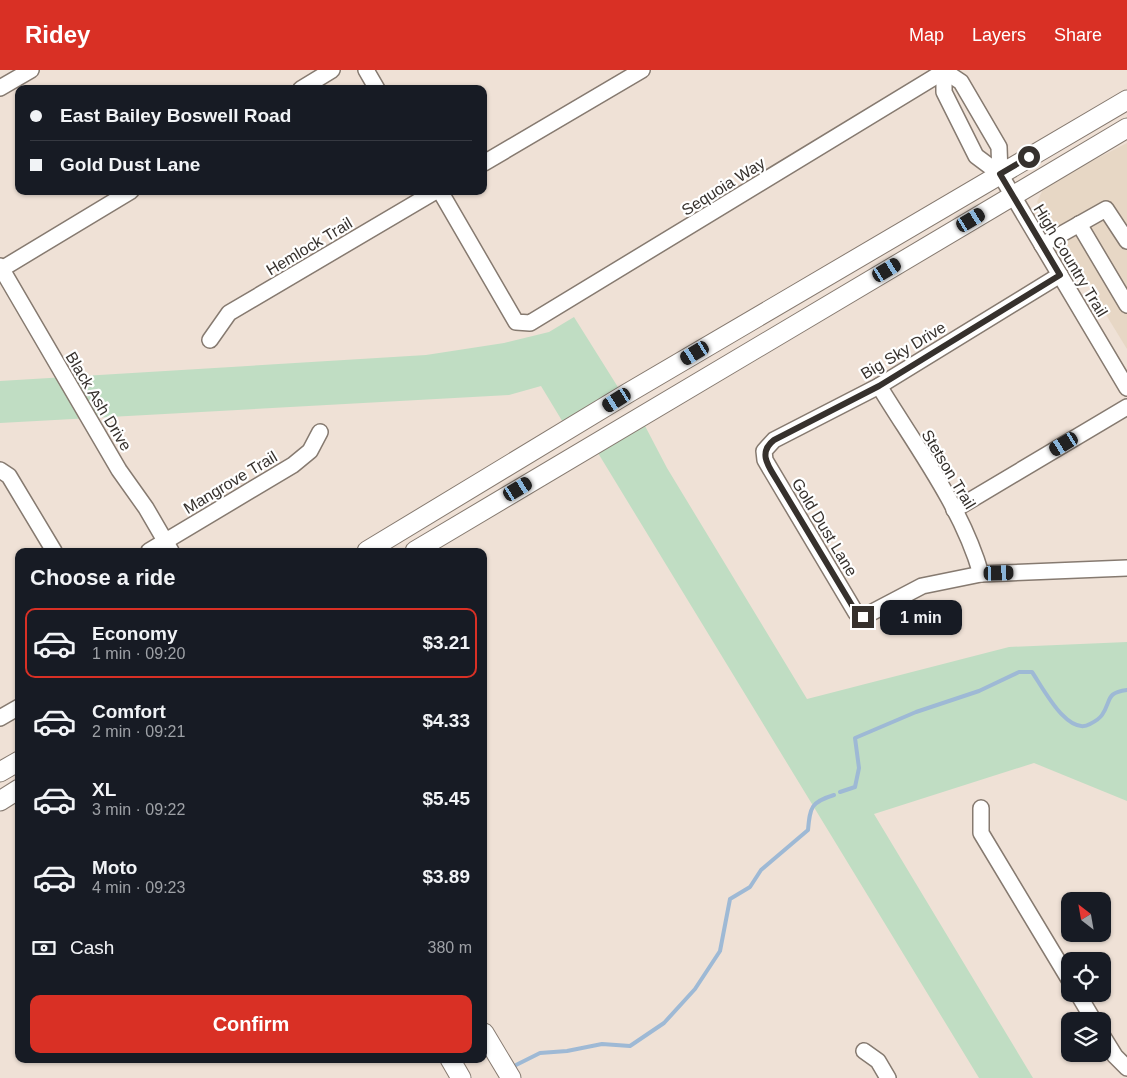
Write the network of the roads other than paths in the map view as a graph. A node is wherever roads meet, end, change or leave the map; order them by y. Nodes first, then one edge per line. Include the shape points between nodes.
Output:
1 (31, 70) edge
2 (332, 70) edge
3 (366, 70) edge
4 (642, 70) edge
5 (944, 70) edge
6 (307, 85) edge
7 (375, 85) edge
8 (0, 88) edge
9 (1127, 100) edge
10 (1127, 128) edge
11 (487, 161) edge
12 (1000, 174) junction
13 (124, 195) edge
14 (431, 195) edge
15 (440, 195) edge
16 (1013, 196) junction
17 (1079, 224) junction
18 (1127, 242) edge
19 (1042, 245) junction
20 (1, 269) edge
21 (1060, 275) junction
22 (1127, 305) edge
23 (210, 340) dead end
24 (879, 386) junction
25 (1127, 388) edge
26 (1127, 407) edge
27 (320, 432) dead end
28 (764, 451) joint
29 (0, 470) edge
30 (954, 510) junction
31 (168, 547) edge
32 (52, 548) edge
33 (372, 548) edge
34 (420, 548) edge
35 (1127, 568) edge
36 (981, 574) junction
37 (15, 709) edge
38 (0, 718) edge
39 (15, 763) edge
40 (0, 772) edge
41 (15, 792) edge
42 (0, 801) edge
43 (981, 808) dead end
44 (1061, 966) edge
45 (487, 1038) edge
46 (1111, 1050) edge
47 (864, 1051) dead end
48 (452, 1063) edge
49 (1127, 1068) edge
50 (461, 1078) edge
51 (511, 1078) edge
52 (888, 1078) edge

1 - 8 street
2 - 6 street
3 - 7 street
4 - 11 street
5 - 12 street via 961,82 999,147
5 - 12 street via 944,92 976,156
5 - 15 street, Sequoia Way via 530,323 516,322
9 - 12 main road
10 - 16 main road
12 - 16 street, High Country Trail
12 - 33 main road
13 - 20 street
14 - 23 street, Hemlock Trail via 230,313
16 - 19 street, High Country Trail
16 - 34 main road
17 - 18 street via 1104,209 1108,210
17 - 19 street
17 - 22 street
19 - 21 street, High Country Trail
20 - 31 street, Black Ash Drive via 114,462
21 - 24 street, Big Sky Drive
21 - 25 street, High Country Trail
24 - 28 street, Big Sky Drive via 774,440
24 - 30 street, Stetson Trail
26 - 30 street
27 - 31 street, Mangrove Trail via 310,451 293,465
28 - 36 street, Gold Dust Lane via 773,474 856,612 863,617 922,586
29 - 32 street via 9,476
30 - 36 street, Stetson Trail via 973,547
35 - 36 street
37 - 38 street
39 - 40 main road
41 - 42 main road
43 - 44 street via 982,832
45 - 51 main road
46 - 49 street
47 - 52 street via 878,1061
48 - 50 main road

